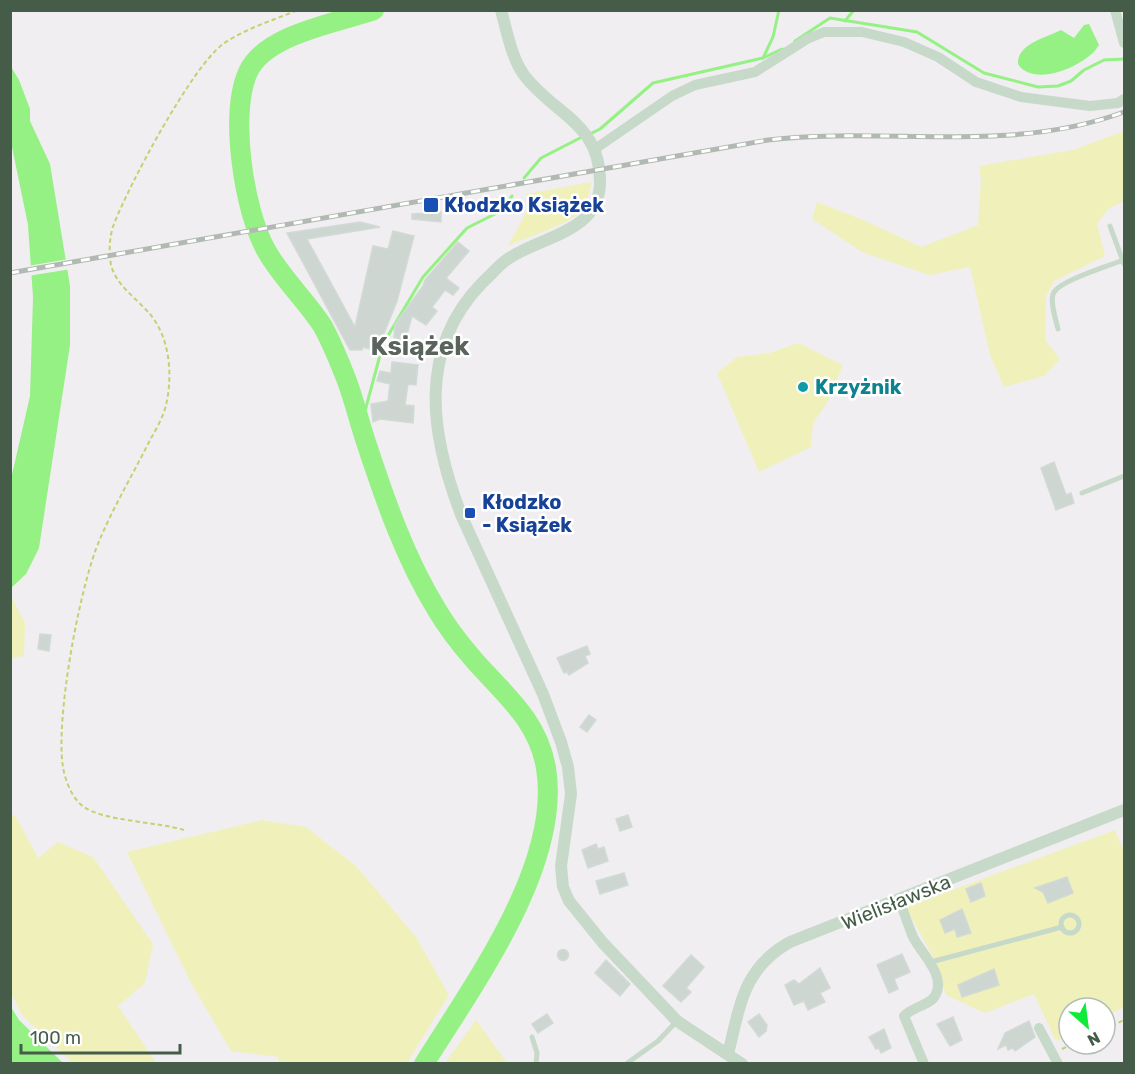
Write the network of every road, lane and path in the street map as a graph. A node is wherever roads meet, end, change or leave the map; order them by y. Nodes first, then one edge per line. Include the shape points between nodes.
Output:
1 (298, 10) edge
2 (501, 10) edge
3 (1115, 10) edge
4 (1125, 43) edge
5 (1122, 101) edge
6 (595, 149) junction
7 (1110, 226) dead end
8 (1124, 262) edge
9 (1058, 329) dead end
10 (1125, 476) edge
11 (1082, 493) dead end
12 (1125, 810) edge
13 (184, 830) dead end
14 (900, 901) junction
15 (1062, 927) dead end
16 (931, 962) junction
17 (677, 1021) junction
18 (1039, 1028) dead end
19 (532, 1037) dead end
20 (728, 1054) junction
21 (1056, 1058) edge
22 (536, 1064) edge
23 (626, 1064) edge
24 (742, 1064) edge
25 (924, 1064) edge

1 - 13 path via 223,44 206,61 148,156 113,225 109,246 117,280 160,328 171,379 165,409 99,541 84,588 64,707 63,766 70,789 83,807
2 - 6 street via 523,73 584,130
3 - 4 street
5 - 6 street via 1090,106 1022,97 976,82 938,57 904,42 843,30 807,39 755,72 695,85 672,96
6 - 17 street via 600,183 592,212 572,229 521,250 503,262 471,295 454,321 439,354 436,419 462,517 543,694 568,767 571,794 561,866 563,887 578,914
7 - 8 lane
8 - 9 lane via 1054,292
10 - 11 lane
12 - 14 street, Wielisławska
14 - 16 street via 913,935
14 - 20 street, Wielisławska via 774,951 747,983
15 - 16 lane
16 - 25 street via 937,994 904,1016
17 - 20 street
17 - 23 lane via 658,1041
18 - 21 street
19 - 22 lane
20 - 24 street

